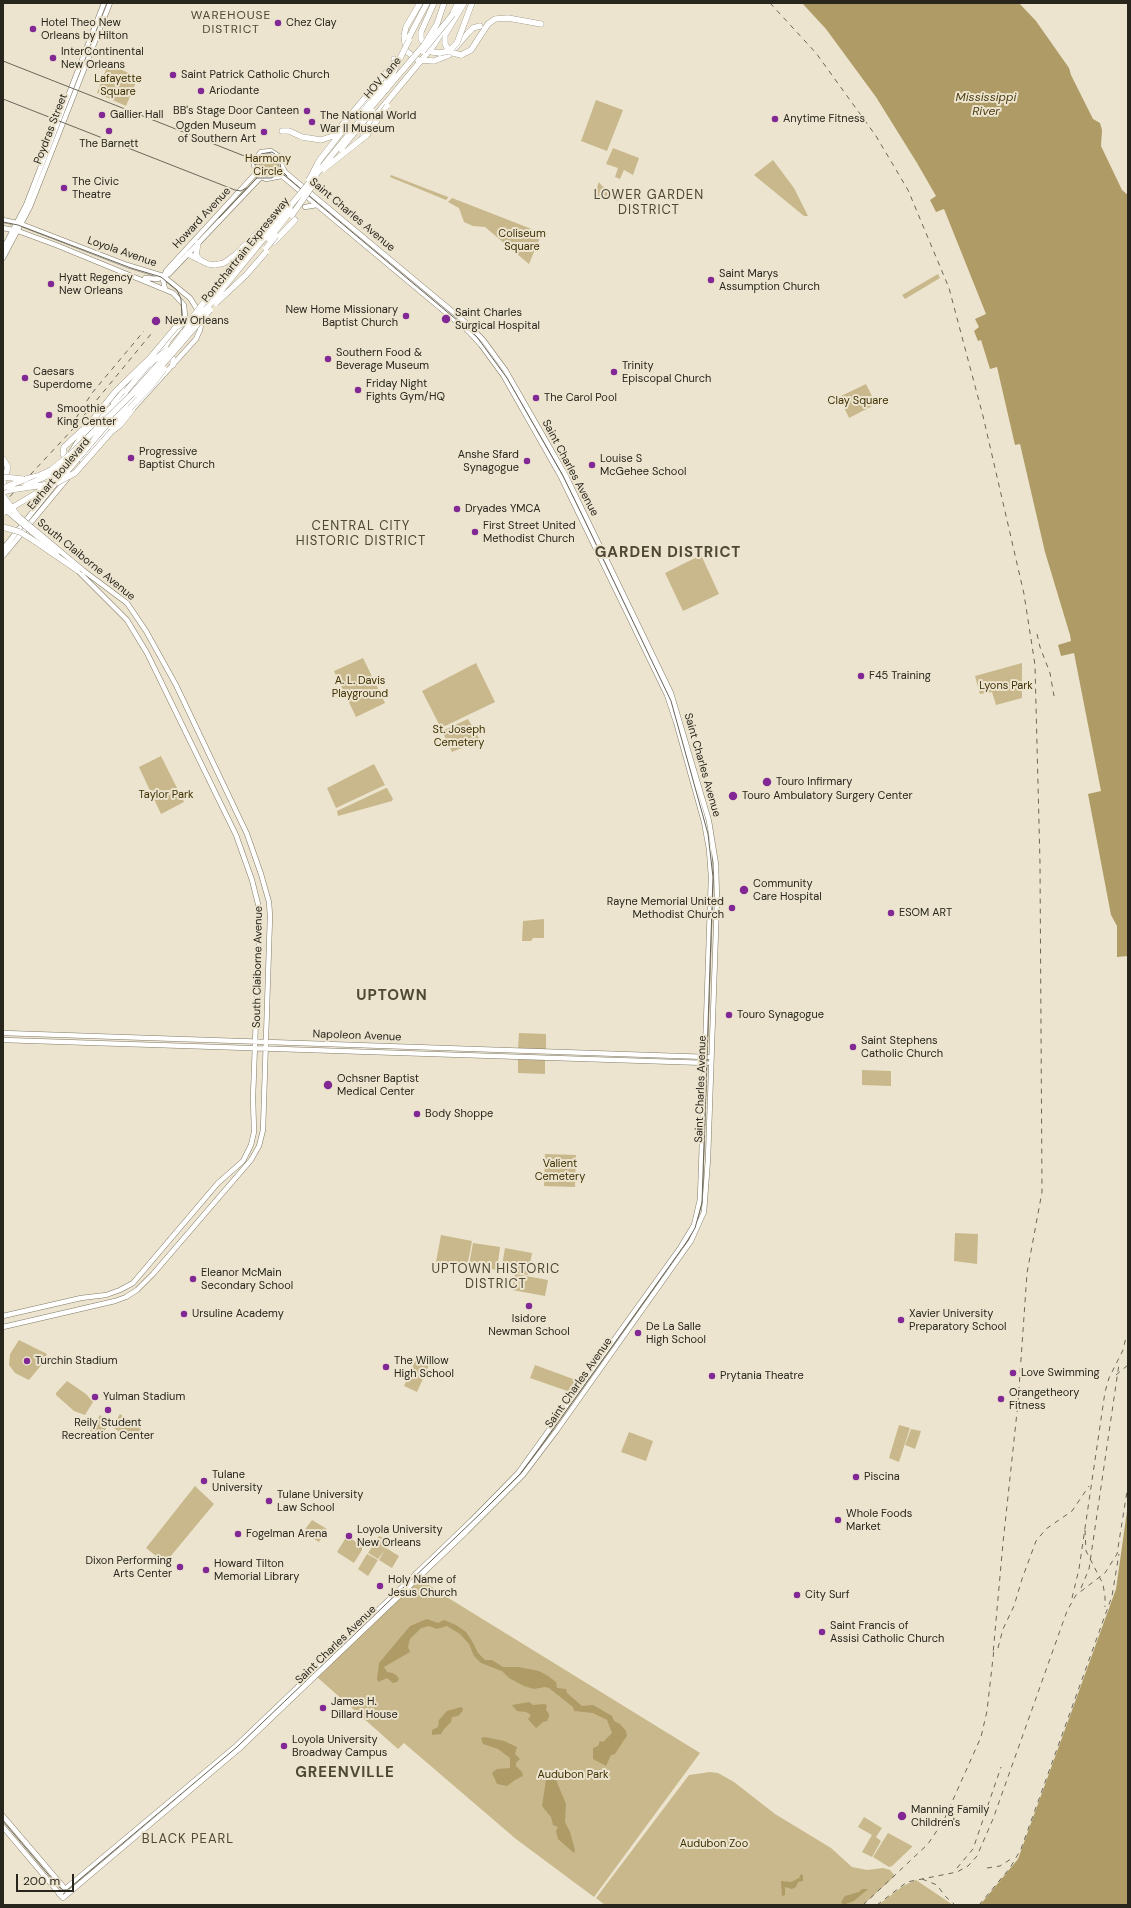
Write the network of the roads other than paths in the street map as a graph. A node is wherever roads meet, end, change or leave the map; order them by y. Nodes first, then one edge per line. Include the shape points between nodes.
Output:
1 (104, 3) edge
2 (110, 3) edge
3 (420, 3) edge
4 (427, 3) edge
5 (434, 3) edge
6 (444, 3) edge
7 (458, 3) edge
8 (464, 3) edge
9 (472, 3) edge
10 (452, 14) junction
11 (540, 24) dead end
12 (458, 26) dead end
13 (480, 26) dead end
14 (93, 39) junction
15 (409, 40) junction
16 (458, 46) junction
17 (394, 59) dead end
18 (420, 69) dead end
19 (64, 104) junction
20 (70, 106) junction
21 (338, 124) dead end
22 (282, 131) dead end
23 (282, 166) junction
24 (324, 169) junction
25 (256, 173) junction
26 (261, 177) junction
27 (276, 177) junction
28 (316, 178) junction
29 (309, 180) junction
30 (317, 205) junction
31 (287, 206) junction
32 (305, 207) dead end
33 (3, 220) edge
34 (295, 220) dead end
35 (19, 223) junction
36 (347, 226) junction
37 (3, 228) edge
38 (15, 230) junction
39 (38, 231) junction
40 (35, 237) junction
41 (70, 243) junction
42 (198, 243) junction
43 (3, 249) edge
44 (67, 250) junction
45 (246, 250) dead end
46 (188, 254) junction
47 (102, 256) junction
48 (3, 257) edge
49 (200, 261) junction
50 (100, 262) junction
51 (127, 265) junction
52 (172, 267) junction
53 (131, 275) junction
54 (138, 277) junction
55 (164, 277) junction
56 (244, 279) dead end
57 (177, 286) junction
58 (165, 289) junction
59 (175, 294) junction
60 (191, 299) junction
61 (182, 301) junction
62 (216, 303) junction
63 (183, 334) junction
64 (167, 343) junction
65 (180, 347) junction
66 (159, 352) junction
67 (173, 365) junction
68 (131, 409) junction
69 (109, 422) junction
70 (93, 426) junction
71 (110, 431) junction
72 (78, 440) junction
73 (69, 442) junction
74 (90, 451) junction
75 (70, 453) junction
76 (551, 455) junction
77 (3, 459) edge
78 (67, 461) junction
79 (80, 463) junction
80 (3, 473) edge
81 (3, 479) edge
82 (26, 479) junction
83 (3, 484) edge
84 (3, 488) edge
85 (10, 490) junction
86 (3, 492) edge
87 (3, 496) edge
88 (3, 502) edge
89 (4, 510) edge
90 (18, 516) junction
91 (3, 527) edge
92 (3, 549) edge
93 (3, 556) edge
94 (80, 572) junction
95 (3, 1033) edge
96 (706, 1034) junction
97 (255, 1035) junction
98 (266, 1035) junction
99 (712, 1035) junction
100 (3, 1040) edge
101 (255, 1041) junction
102 (266, 1042) junction
103 (255, 1048) junction
104 (266, 1048) junction
105 (706, 1057) junction
106 (711, 1057) junction
107 (705, 1063) junction
108 (711, 1063) junction
109 (3, 1316) edge
110 (3, 1327) edge
111 (414, 1579) junction
112 (3, 1816) edge
113 (3, 1827) edge
114 (67, 1891) junction

1 - 14 main road, Poydras Street
2 - 14 main road, Poydras Street
3 - 16 highway, bridge via 404,31 404,48 409,55 418,60 434,61 449,55
4 - 15 highway, Pontchartrain Expressway
5 - 9 highway, bridge via 421,39 427,49 440,54 448,51 456,43
6 - 70 highway, HOV Lane, bridge via 424,45 203,313 176,327 150,358 116,391
7 - 10 highway, Pontchartrain Expressway
8 - 11 highway, bridge via 445,38 446,47 455,54 468,52 488,24 495,19
10 - 21 highway, bridge via 434,45 377,114 355,146 343,145 335,136
10 - 24 highway, Pontchartrain Expressway, bridge
12 - 16 highway via 461,36
13 - 16 highway via 471,30
14 - 19 main road, Poydras Street
14 - 20 main road, Poydras Street
15 - 22 highway, bridge via 390,69 337,132 321,140
15 - 29 highway, Pontchartrain Expressway, bridge via 392,75
17 - 29 highway, bridge via 395,63 389,74 319,161
18 - 24 highway, bridge via 387,106 367,135
19 - 20 main road
19 - 35 main road, Poydras Street
20 - 35 main road, Poydras Street via 30,207
23 - 25 main road, Saint Charles Avenue via 281,159 276,153 266,151 254,160
23 - 27 main road
23 - 36 main road, Saint Charles Avenue via 285,172
24 - 28 highway, Pontchartrain Expressway, bridge
25 - 26 main road
25 - 52 main road, Howard Avenue
26 - 27 main road, Saint Charles Avenue
26 - 42 main road, Howard Avenue
27 - 30 main road, Saint Charles Avenue via 282,176
28 - 56 highway, bridge via 287,223
28 - 62 highway, Pontchartrain Expressway, bridge
29 - 31 highway, Pontchartrain Expressway, bridge
30 - 32 main road
30 - 36 main road, Saint Charles Avenue
31 - 49 highway via 227,262 215,265
31 - 63 highway, Pontchartrain Expressway, bridge
33 - 35 main road, Loyola Avenue
34 - 62 highway, bridge via 246,275
35 - 38 main road, Poydras Street
35 - 39 main road, Loyola Avenue
36 - 76 main road, Saint Charles Avenue via 475,338 526,410
37 - 38 main road, Loyola Avenue
38 - 40 main road, Loyola Avenue
38 - 43 main road, Poydras Street
38 - 48 main road, Poydras Street
39 - 40 main road
39 - 41 main road, Loyola Avenue
40 - 44 main road, Loyola Avenue
41 - 44 main road
41 - 47 main road, Loyola Avenue
42 - 46 main road, Howard Avenue
42 - 49 highway via 196,255
44 - 50 main road, Loyola Avenue
45 - 63 highway, bridge via 207,297
46 - 49 highway
46 - 52 main road, Howard Avenue
47 - 50 main road
47 - 51 main road, Loyola Avenue
50 - 53 main road, Loyola Avenue
51 - 53 main road
51 - 55 main road, Loyola Avenue
52 - 55 main road, Howard Avenue
53 - 54 main road, Loyola Avenue
54 - 55 main road
54 - 58 main road, Loyola Avenue
55 - 57 main road, Loyola Avenue
55 - 58 main road
57 - 59 main road
57 - 60 main road, Loyola Avenue
58 - 59 main road, Loyola Avenue
59 - 61 main road
60 - 61 main road via 186,298
60 - 67 main road, Loyola Avenue via 201,315 202,325 198,336
61 - 64 main road, Earhart Boulevard via 186,312 182,325
62 - 65 highway, Pontchartrain Expressway, bridge
63 - 70 highway, Pontchartrain Expressway, bridge via 147,377
63 - 70 highway, bridge via 148,365 105,416
64 - 66 highway
64 - 70 main road, Earhart Boulevard
65 - 68 highway, bridge
65 - 69 highway, Pontchartrain Expressway, bridge via 132,401
66 - 67 highway via 166,352 173,359
66 - 70 highway, bridge via 149,370
67 - 68 main road
68 - 71 highway
69 - 85 highway, Pontchartrain Expressway, bridge via 61,469
69 - 89 highway, bridge via 64,475
70 - 72 main road, Earhart Boulevard
70 - 73 highway
70 - 82 highway, Pontchartrain Expressway, bridge via 60,464
71 - 74 main road, Earhart Boulevard
71 - 85 highway, bridge via 75,473 55,483
72 - 74 main road via 79,448
72 - 75 main road, Earhart Boulevard
73 - 75 highway via 66,447
73 - 78 highway via 63,452
74 - 79 main road, Earhart Boulevard
75 - 78 main road, Earhart Boulevard
75 - 79 main road
76 - 96 main road, Saint Charles Avenue via 667,695 677,723 709,850 711,877
76 - 99 main road, Saint Charles Avenue via 574,491 671,693 702,794 714,848 717,877
77 - 83 highway via 8,467
78 - 79 main road via 72,465
78 - 92 main road, Earhart Boulevard via 55,484
79 - 93 main road, Earhart Boulevard
80 - 81 highway
81 - 82 highway, bridge
82 - 84 highway, Pontchartrain Expressway, bridge
85 - 86 highway, Pontchartrain Expressway
87 - 90 highway, bridge
88 - 90 main road, South Claiborne Avenue, bridge
89 - 94 main road, South Claiborne Avenue, bridge
90 - 94 main road, South Claiborne Avenue, bridge
91 - 94 highway, bridge via 20,532
94 - 97 main road, South Claiborne Avenue via 127,620 146,651 239,841 260,912
94 - 98 main road, South Claiborne Avenue via 127,604 139,619 176,685 249,839 270,910
95 - 101 main road, Napoleon Avenue
96 - 99 main road
96 - 105 main road, Saint Charles Avenue
97 - 98 main road
97 - 101 main road, South Claiborne Avenue
98 - 102 main road, South Claiborne Avenue
99 - 106 main road, Saint Charles Avenue
100 - 103 main road, Napoleon Avenue
101 - 102 main road, Napoleon Avenue
101 - 103 main road, South Claiborne Avenue
102 - 104 main road, South Claiborne Avenue
102 - 105 main road, Napoleon Avenue
103 - 104 main road, Napoleon Avenue
103 - 109 main road, South Claiborne Avenue via 255,1123 247,1153 236,1168 218,1183 193,1211 137,1278 114,1293
104 - 107 main road, Napoleon Avenue
104 - 110 main road, South Claiborne Avenue via 263,1130 256,1152 143,1285 115,1301
105 - 106 main road, Napoleon Avenue
105 - 107 main road, Saint Charles Avenue
106 - 108 main road, Saint Charles Avenue
107 - 108 main road, Napoleon Avenue
107 - 111 main road, Saint Charles Avenue via 700,1199 696,1219 686,1239 524,1466
108 - 111 main road, Saint Charles Avenue via 706,1196 702,1220 695,1236 565,1420 522,1475
111 - 114 main road, Saint Charles Avenue via 239,1749
112 - 114 main road
113 - 114 main road, Saint Charles Avenue via 61,1896

